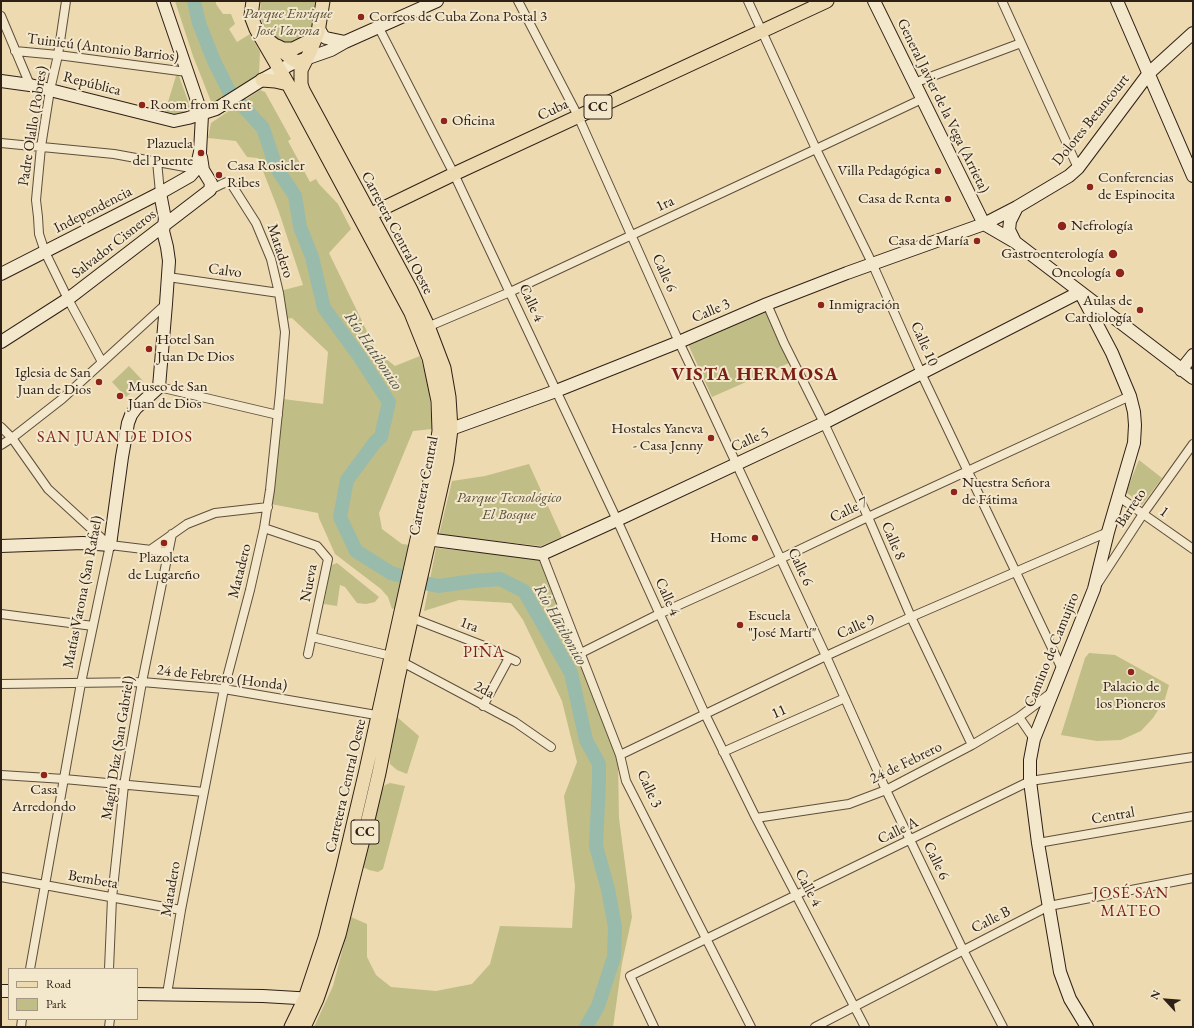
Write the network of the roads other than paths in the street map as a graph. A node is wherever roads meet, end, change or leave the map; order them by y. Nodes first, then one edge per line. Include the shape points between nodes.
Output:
1 (66, 1) edge
2 (158, 1) edge
3 (253, 1) edge
4 (323, 1) edge
5 (437, 1) edge
6 (518, 1) edge
7 (748, 1) edge
8 (827, 1) edge
9 (874, 1) edge
10 (1002, 1) edge
11 (1117, 1) edge
12 (164, 6) edge
13 (1, 16) edge
14 (379, 28) junction
15 (256, 29) junction
16 (319, 29) junction
17 (761, 30) junction
18 (1193, 35) edge
19 (345, 42) junction
20 (1021, 43) junction
21 (275, 45) junction
22 (15, 51) junction
23 (58, 55) junction
24 (303, 60) junction
25 (279, 70) junction
26 (187, 72) junction
27 (1149, 73) junction
28 (1, 81) edge
29 (260, 82) junction
30 (914, 83) junction
31 (288, 84) junction
32 (30, 85) junction
33 (50, 90) junction
34 (922, 99) junction
35 (216, 109) junction
36 (202, 115) junction
37 (578, 116) junction
38 (174, 121) junction
39 (201, 131) junction
40 (1, 143) edge
41 (41, 147) junction
42 (816, 150) junction
43 (157, 161) junction
44 (1078, 168) junction
45 (200, 171) junction
46 (454, 174) junction
47 (1193, 176) edge
48 (210, 190) junction
49 (160, 193) junction
50 (1017, 207) junction
51 (368, 220) junction
52 (984, 224) junction
53 (163, 228) junction
54 (632, 235) junction
55 (1015, 242) junction
56 (45, 252) junction
57 (872, 263) junction
58 (1, 274) edge
59 (168, 277) junction
60 (510, 292) junction
61 (1080, 292) junction
62 (279, 293) junction
63 (68, 299) junction
64 (166, 304) junction
65 (767, 304) junction
66 (423, 328) junction
67 (1, 342) edge
68 (679, 342) junction
69 (1193, 355) edge
70 (102, 362) junction
71 (1182, 370) junction
72 (921, 373) junction
73 (1193, 378) edge
74 (159, 387) junction
75 (556, 391) junction
76 (1130, 396) junction
77 (278, 415) junction
78 (824, 423) junction
79 (1, 427) edge
80 (451, 429) junction
81 (12, 438) junction
82 (1, 444) edge
83 (1193, 444) edge
84 (737, 464) junction
85 (968, 471) junction
86 (1119, 497) junction
87 (268, 507) junction
88 (1143, 514) junction
89 (868, 517) junction
90 (617, 520) junction
91 (264, 528) junction
92 (1108, 532) junction
93 (172, 534) junction
94 (423, 544) junction
95 (110, 545) junction
96 (1, 546) edge
97 (1193, 549) edge
98 (150, 550) junction
99 (168, 552) junction
100 (542, 554) junction
101 (781, 559) junction
102 (1016, 572) junction
103 (1094, 589) junction
104 (1, 614) edge
105 (408, 614) junction
106 (659, 614) junction
107 (911, 617) junction
108 (93, 626) junction
109 (312, 637) junction
110 (581, 653) junction
111 (308, 654) dead end
112 (826, 656) junction
113 (396, 659) junction
114 (1062, 669) junction
115 (142, 682) junction
116 (81, 683) junction
117 (1, 684) edge
118 (224, 689) junction
119 (1052, 692) junction
120 (845, 698) junction
121 (483, 706) junction
122 (705, 714) junction
123 (384, 717) junction
124 (1019, 717) junction
125 (1034, 739) junction
126 (972, 745) junction
127 (551, 747) dead end
128 (723, 752) junction
129 (620, 755) junction
130 (1193, 757) edge
131 (1, 775) edge
132 (64, 779) junction
133 (1030, 781) junction
134 (124, 785) junction
135 (886, 790) junction
136 (204, 792) junction
137 (1193, 816) edge
138 (756, 818) junction
139 (911, 840) junction
140 (1038, 843) junction
141 (1, 877) edge
142 (1193, 878) edge
143 (45, 886) junction
144 (797, 896) junction
145 (112, 898) junction
146 (1049, 906) junction
147 (181, 910) junction
148 (707, 939) junction
149 (963, 950) junction
150 (30, 968) edge
151 (109, 968) edge
152 (138, 994) edge
153 (167, 994) junction
154 (311, 998) junction
155 (855, 1006) junction
156 (291, 1027) edge
157 (304, 1027) edge
158 (654, 1027) edge
159 (751, 1027) edge
160 (815, 1027) edge
161 (865, 1027) edge
162 (1003, 1027) edge
163 (1087, 1027) edge

1 - 23 street, Padre Olallo (Pobres)
2 - 12 main road
3 - 15 main road, CC via 251,16
4 - 16 main road, Carretera Central Oeste
5 - 14 main road
6 - 37 street, Calle 6
7 - 17 street, Calle 10
8 - 17 main road, Cuba / CC
9 - 30 main road, General Javier de la Vega (Arrieta)
10 - 20 street
11 - 27 main road
12 - 26 main road
13 - 22 street
14 - 19 main road
14 - 46 street, Calle 4
15 - 21 main road
15 - 25 main road, CC
16 - 19 main road via 326,38
16 - 21 main road via 311,40 293,49 283,49
16 - 24 main road, Carretera Central Oeste via 315,42
17 - 37 main road, Cuba / CC
17 - 42 street, Calle 10
18 - 27 main road, Dolores Betancourt
19 - 24 main road
20 - 30 street
20 - 44 street
21 - 24 main road via 292,59
22 - 23 street, Tuinicú (Antonio Barrios)
22 - 32 street
23 - 26 street, Tuinicú (Antonio Barrios)
23 - 33 street, Padre Olallo (Pobres)
24 - 25 main road
24 - 51 main road, Carretera Central Oeste via 300,77 303,90
25 - 29 main road
25 - 31 main road, Carretera Central Oeste / CC
26 - 36 main road
27 - 44 main road, Dolores Betancourt
27 - 47 main road
28 - 32 main road, República
29 - 31 main road
29 - 35 main road
30 - 34 main road, General Javier de la Vega (Arrieta)
31 - 51 main road, Carretera Central Oeste / CC via 342,186
32 - 33 main road, República
33 - 38 main road, República
33 - 41 street, Padre Olallo (Pobres)
34 - 42 street, 1ra
34 - 52 main road, General Javier de la Vega (Arrieta)
35 - 36 main road, República
35 - 39 main road via 208,117
36 - 38 main road, República
36 - 39 main road
37 - 46 main road, Cuba / CC
37 - 54 street, Calle 6
38 - 39 main road, República
39 - 45 main road via 200,152 203,170
40 - 41 street
41 - 43 street
41 - 56 street, Padre Olallo (Pobres) via 36,200 39,234
42 - 54 street, 1ra
42 - 57 street, Calle 10
43 - 45 street
43 - 49 street
44 - 50 main road, Dolores Betancourt
45 - 48 main road via 211,182
45 - 49 main road, Independencia
46 - 51 main road, Cuba / CC via 383,208
46 - 60 street, Calle 4
48 - 53 main road, Salvador Cisneros
48 - 62 street, Matadero via 230,182 256,223 271,259
49 - 53 main road via 165,219
49 - 56 main road, Independencia
50 - 52 main road, Dolores Betancourt
50 - 55 main road via 1010,221 1009,230
51 - 66 main road, Carretera Central Oeste / CC via 411,313
51 - 66 main road, Carretera Central Oeste / CC via 410,288
52 - 55 main road
52 - 57 main road, Calle 3
53 - 59 main road via 167,247
53 - 63 main road, Salvador Cisneros
54 - 60 street, 1ra
54 - 68 street, Calle 6
55 - 61 main road
56 - 58 main road, Independencia
56 - 63 street, Padre Olallo (Pobres)
57 - 65 main road, Calle 3
57 - 72 street, Calle 10
59 - 62 street, Calvo
59 - 64 main road
60 - 66 street, 1ra
60 - 75 street, Calle 4
61 - 71 main road
61 - 72 main road, Calle 5
61 - 76 main road, Camino de Camujiro via 1112,353
62 - 77 street, Matadero via 285,332
63 - 67 main road, Salvador Cisneros
63 - 70 street, Padre Olallo (Pobres)
64 - 70 street
64 - 74 main road
65 - 68 main road, Calle 3
65 - 78 street, Calle 8
66 - 80 main road, Carretera Central Oeste / CC via 444,368
66 - 94 main road, Carretera Central Oeste / CC via 438,401 439,431
68 - 75 main road, Calle 3
68 - 84 street, Calle 6
69 - 71 main road
70 - 81 street via 62,399
71 - 73 main road
72 - 78 main road, Calle 5
72 - 85 street, Calle 10
74 - 77 street
74 - 95 main road, Matías Varona (San Rafael) via 136,408 128,423
75 - 80 main road, Calle 3
75 - 90 street, Calle 4
76 - 85 street, Calle 7
76 - 86 main road, Camino de Camujiro via 1134,412 1134,443
77 - 87 street, Matadero
78 - 84 main road, Calle 5
78 - 89 street, Calle 8
79 - 81 street
80 - 94 main road, Carretera Central / CC via 447,461
81 - 82 street
81 - 95 street via 48,489
83 - 88 street, Barreto
84 - 90 main road, Calle 5
84 - 101 street, Calle 6
85 - 89 street, Calle 7
85 - 102 street, Calle 10
86 - 88 street, 1
86 - 92 main road, Camino de Camujiro
87 - 91 street, Matadero
87 - 93 street via 215,513 187,524
88 - 97 street, 1
88 - 103 street, Barreto
89 - 101 street, Calle 7
89 - 107 street, Calle 8
90 - 100 main road, Calle 5
90 - 106 street, Calle 4
91 - 109 street, Nueva via 317,546 328,559
91 - 118 street, Matadero
92 - 102 street, Calle 9
92 - 103 main road, Camino de Camujiro
93 - 98 street
93 - 99 street, Magín Díaz (San Gabriel)
94 - 100 main road
94 - 105 main road, Carretera Central Oeste / CC
95 - 96 main road via 83,543
95 - 98 street
95 - 108 street, Matías Varona (San Rafael)
98 - 99 street
99 - 115 street, Magín Díaz (San Gabriel)
100 - 110 street, Calle 3
101 - 106 street, Calle 7
101 - 112 street, Calle 6
102 - 107 street, Calle 9
102 - 114 street, Calle 10
103 - 114 main road, Camino de Camujiro
104 - 108 street
105 - 113 main road, Carretera Central Oeste / CC
105 - 121 street, 1ra via 513,659
106 - 110 street, Calle 7
106 - 122 street, Calle 4
107 - 112 street, Calle 9
107 - 126 street, Calle 8
108 - 116 street, Matías Varona (San Rafael)
109 - 111 street, Nueva
109 - 113 street
110 - 129 street, Calle 3
112 - 120 street, Calle 6
112 - 122 street, Calle 9
113 - 121 street, 2da
113 - 123 main road, Carretera Central Oeste / CC
114 - 119 main road, Camino de Camujiro
115 - 116 street, 24 de Febrero (Honda)
115 - 118 street, 24 de Febrero (Honda)
115 - 134 street, Magín Díaz (San Gabriel)
116 - 117 street, 24 de Febrero (Honda)
116 - 132 street, Matías Varona (San Rafael)
118 - 123 street, 24 de Febrero (Honda)
118 - 136 street, Matadero
119 - 124 street, 24 de Febrero
119 - 125 main road, Camino de Camujiro
120 - 128 street, 11
120 - 135 street, Calle 6
121 - 127 street, 2da via 515,722
122 - 128 street, Calle 4
122 - 129 street, Calle 9
123 - 154 main road, Carretera Central Oeste / CC via 349,870 325,938
124 - 125 street
124 - 126 street, 24 de Febrero
125 - 133 main road, Camino de Camujiro
126 - 135 street, 24 de Febrero
128 - 138 street, Calle 4
129 - 148 street, Calle 3 via 626,781
130 - 133 street, Calle A
131 - 132 street
132 - 134 street
132 - 143 street, Matías Varona (San Rafael)
133 - 139 street, Calle A
133 - 140 main road, Camino de Camujiro
134 - 136 street
134 - 145 street, Magín Díaz (San Gabriel)
135 - 138 street, 24 de Febrero via 849,804
135 - 139 street, Calle 6
136 - 147 street, Matadero
137 - 140 street, Central
138 - 144 street, Calle 4
139 - 144 street, Calle A
139 - 149 street, Calle 6
140 - 146 main road, Camino de Camujiro
141 - 143 street, Bembeta
142 - 146 street, Calle B
143 - 145 street, Bembeta
143 - 150 street, Matías Varona (San Rafael)
144 - 148 street, Calle A
144 - 155 street, Calle 4
145 - 147 street, Bembeta
145 - 151 street, Magín Díaz (San Gabriel)
146 - 149 street, Calle B
146 - 163 main road, Camino de Camujiro via 1060,972 1070,999
147 - 153 street, Matadero
148 - 158 street, Calle A via 630,976
148 - 159 street, Calle 3
149 - 155 street, Calle B
149 - 162 street, Calle 6
152 - 153 main road
153 - 154 main road
154 - 156 main road, Carretera Central Oeste / CC
154 - 157 main road, Carretera Central Oeste / CC
155 - 160 street, Calle B
155 - 161 street, Calle 4

